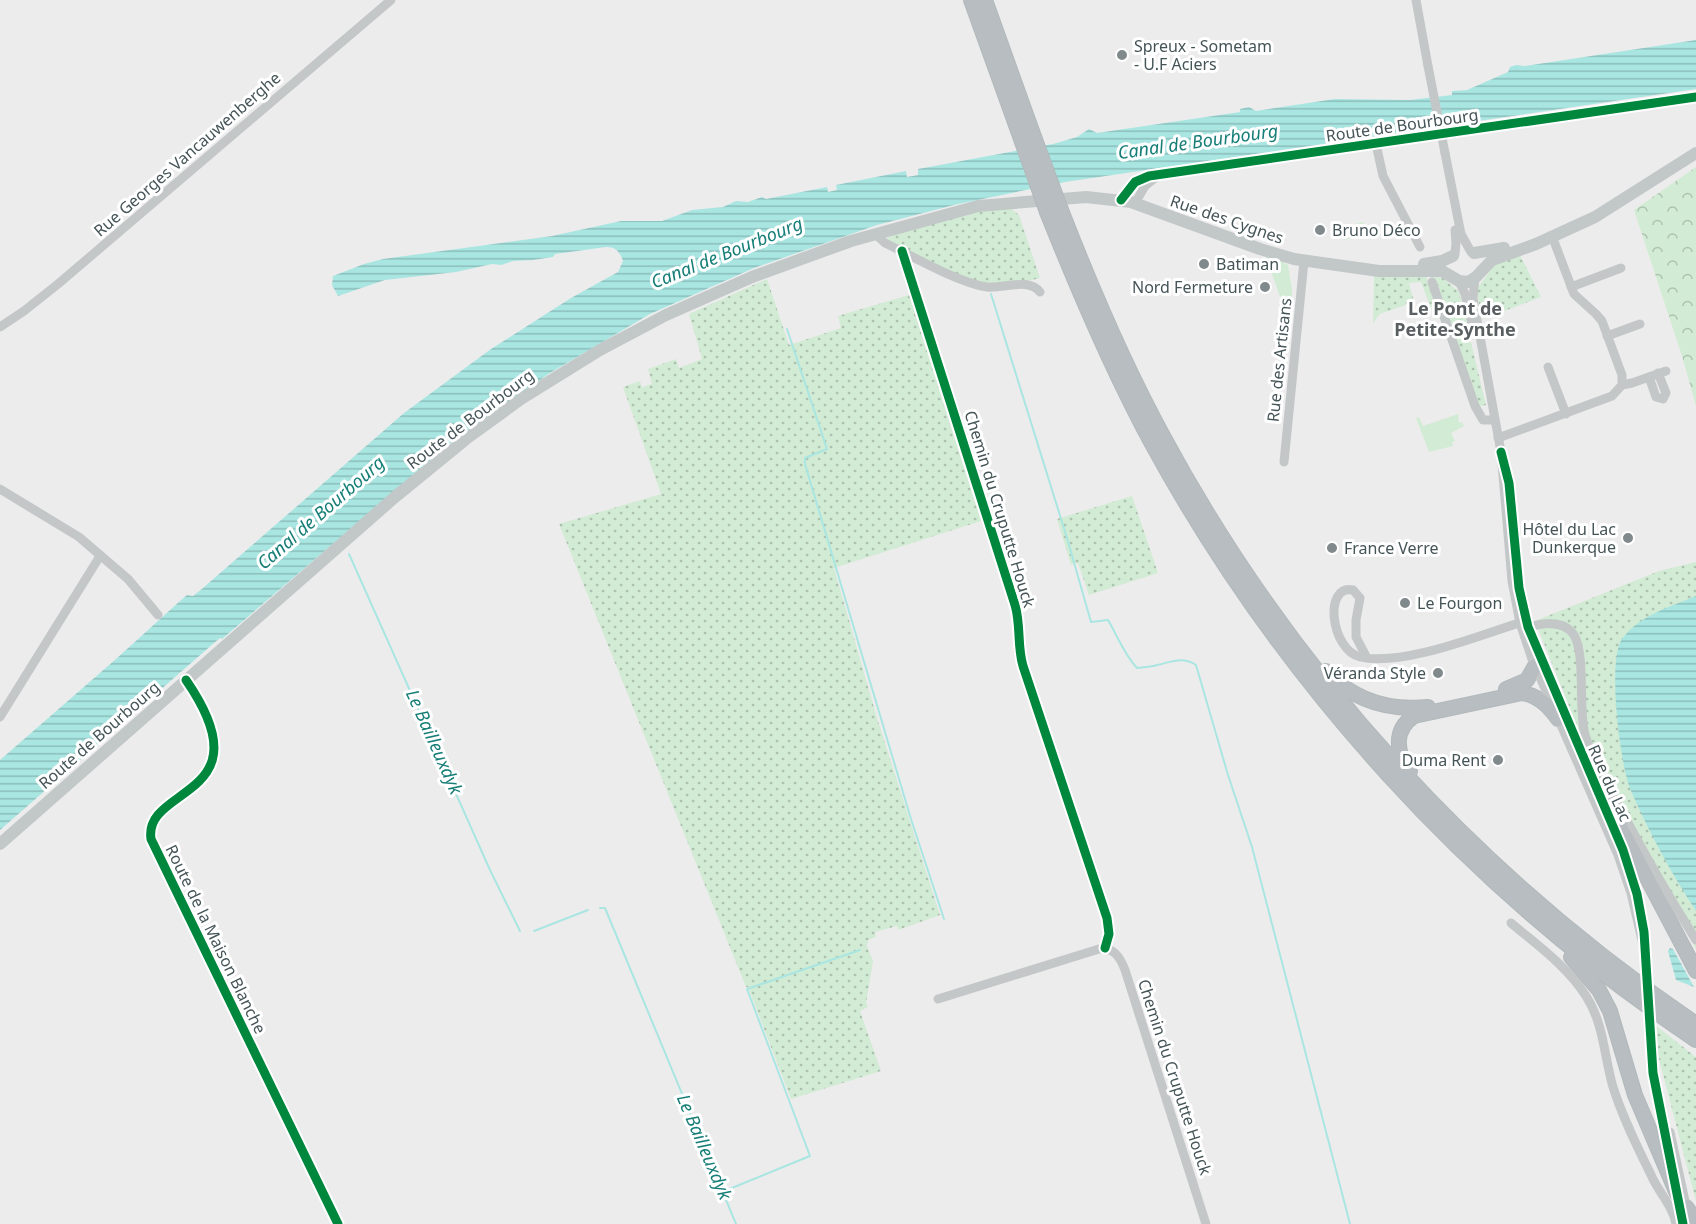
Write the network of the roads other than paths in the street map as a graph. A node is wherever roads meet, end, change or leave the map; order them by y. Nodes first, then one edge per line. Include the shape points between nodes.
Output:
1 (391, 0) edge
2 (971, 0) edge
3 (1416, 0) edge
4 (986, 3) edge
5 (1696, 97) edge
6 (1022, 124) junction
7 (1376, 144) junction
8 (1445, 153) junction
9 (1696, 153) edge
10 (1163, 175) junction
11 (1121, 200) junction
12 (1135, 203) junction
13 (1054, 211) junction
14 (878, 233) junction
15 (1552, 236) junction
16 (1420, 247) dead end
17 (902, 251) junction
18 (1472, 253) junction
19 (1454, 255) junction
20 (1304, 261) junction
21 (1324, 264) junction
22 (1621, 268) dead end
23 (1477, 275) junction
24 (1456, 278) junction
25 (1432, 282) dead end
26 (1570, 287) junction
27 (1040, 292) dead end
28 (1640, 324) dead end
29 (0, 327) edge
30 (1607, 336) junction
31 (1548, 367) dead end
32 (1648, 377) junction
33 (1488, 384) junction
34 (1622, 385) junction
35 (1566, 414) junction
36 (1495, 420) junction
37 (1498, 438) junction
38 (1284, 462) dead end
39 (0, 489) edge
40 (100, 556) junction
41 (1255, 587) junction
42 (158, 615) dead end
43 (1524, 625) junction
44 (1367, 658) junction
45 (1535, 666) junction
46 (186, 680) junction
47 (1506, 689) junction
48 (1549, 697) junction
49 (1561, 716) junction
50 (0, 717) edge
51 (1585, 762) junction
52 (0, 843) edge
53 (1498, 867) junction
54 (1524, 908) junction
55 (1511, 923) dead end
56 (1696, 939) edge
57 (1105, 948) junction
58 (1645, 957) junction
59 (1696, 971) edge
60 (938, 999) dead end
61 (1696, 1024) edge
62 (1696, 1040) edge
63 (1651, 1051) junction
64 (1680, 1201) junction
65 (1696, 1220) edge
66 (338, 1224) edge
67 (1206, 1224) edge
68 (1676, 1224) edge
69 (1683, 1224) edge
70 (1690, 1224) edge

1 - 29 street, Rue Georges Vancauwenberghe via 52,290
2 - 6 highway
3 - 8 street, bridge
4 - 6 highway
5 - 7 street, Route de Bourbourg
6 - 13 highway, bridge
7 - 10 street, Route de Bourbourg
7 - 16 street via 1383,176
8 - 18 street via 1461,234
8 - 19 street via 1456,239
9 - 15 main road via 1606,210
10 - 11 street, Route de Bourbourg via 1138,180
10 - 12 street via 1149,182
11 - 12 main road, Rue des Cygnes
11 - 14 main road, Route de Bourbourg via 1079,197 989,205
12 - 20 main road, Rue des Cygnes
13 - 41 highway via 1148,409 1191,487
13 - 54 highway via 1100,339 1146,433 1253,608 1312,687 1369,753 1455,844
14 - 17 street via 882,241
14 - 46 main road, Route de Bourbourg via 793,261 703,298 615,342 540,387 438,461
15 - 18 main road
15 - 23 main road via 1492,260
15 - 26 street
17 - 27 street via 976,285 996,288 1029,284
17 - 57 street, Chemin du Cruputte Houck via 1015,605 1023,666 1108,922
18 - 19 main road via 1462,251
18 - 23 main road via 1479,260
19 - 21 main road, Rue des Cygnes via 1438,262 1409,266
19 - 24 main road via 1449,267
20 - 21 main road, Rue des Cygnes
20 - 38 street, Rue des Artisans
21 - 24 main road, Rue des Cygnes via 1385,271 1442,271
22 - 26 street
23 - 24 main road via 1468,282
23 - 33 street, Rue du Lac via 1473,293
24 - 33 street, Rue du Lac via 1465,294
25 - 36 street via 1475,406 1483,420
26 - 30 street via 1598,316
28 - 30 street
30 - 34 street
31 - 35 street
32 - 32 street via 1656,397 1662,399 1666,393 1662,372
32 - 34 street
33 - 36 street, Rue du Lac
34 - 35 street via 1612,396
35 - 37 street
36 - 37 street, Rue du Lac
37 - 43 street, Rue du Lac via 1509,479
39 - 40 street via 70,530
40 - 42 street via 128,579
40 - 50 street
41 - 47 highway via 1330,675 1366,700 1391,707 1417,708
41 - 53 highway via 1316,671 1374,740
43 - 44 street via 1419,654
43 - 45 street, Rue du Lac
43 - 49 street, Rue du Lac
43 - 56 street via 1557,624 1575,637 1584,730 1594,756 1641,847
44 - 44 street via 1356,637 1360,598 1353,590 1344,590 1335,602 1336,633 1348,651
45 - 47 highway via 1527,680
45 - 48 street, Rue du Lac
46 - 52 main road, Route de Bourbourg
46 - 66 street, Route de la Maison Blanche via 208,720 215,754 204,776 157,818 151,839
47 - 48 highway via 1530,688
48 - 49 street, Rue du Lac
49 - 51 street, Rue du Lac
49 - 53 highway via 1522,693 1419,715 1400,732 1399,750 1407,767
49 - 58 street, Rue du Lac via 1618,855 1634,902
51 - 58 street, Rue du Lac via 1633,879 1642,916
51 - 59 highway
53 - 61 highway via 1591,948
54 - 62 highway via 1627,991
54 - 64 highway via 1581,967 1602,995 1638,1102
55 - 68 street via 1562,967 1591,1005 1600,1023 1619,1104
57 - 60 street
57 - 67 street, Chemin du Cruputte Houck via 1117,954 1125,970
58 - 63 street, bridge
63 - 64 street
63 - 64 street
64 - 65 highway
64 - 69 street
64 - 70 street

